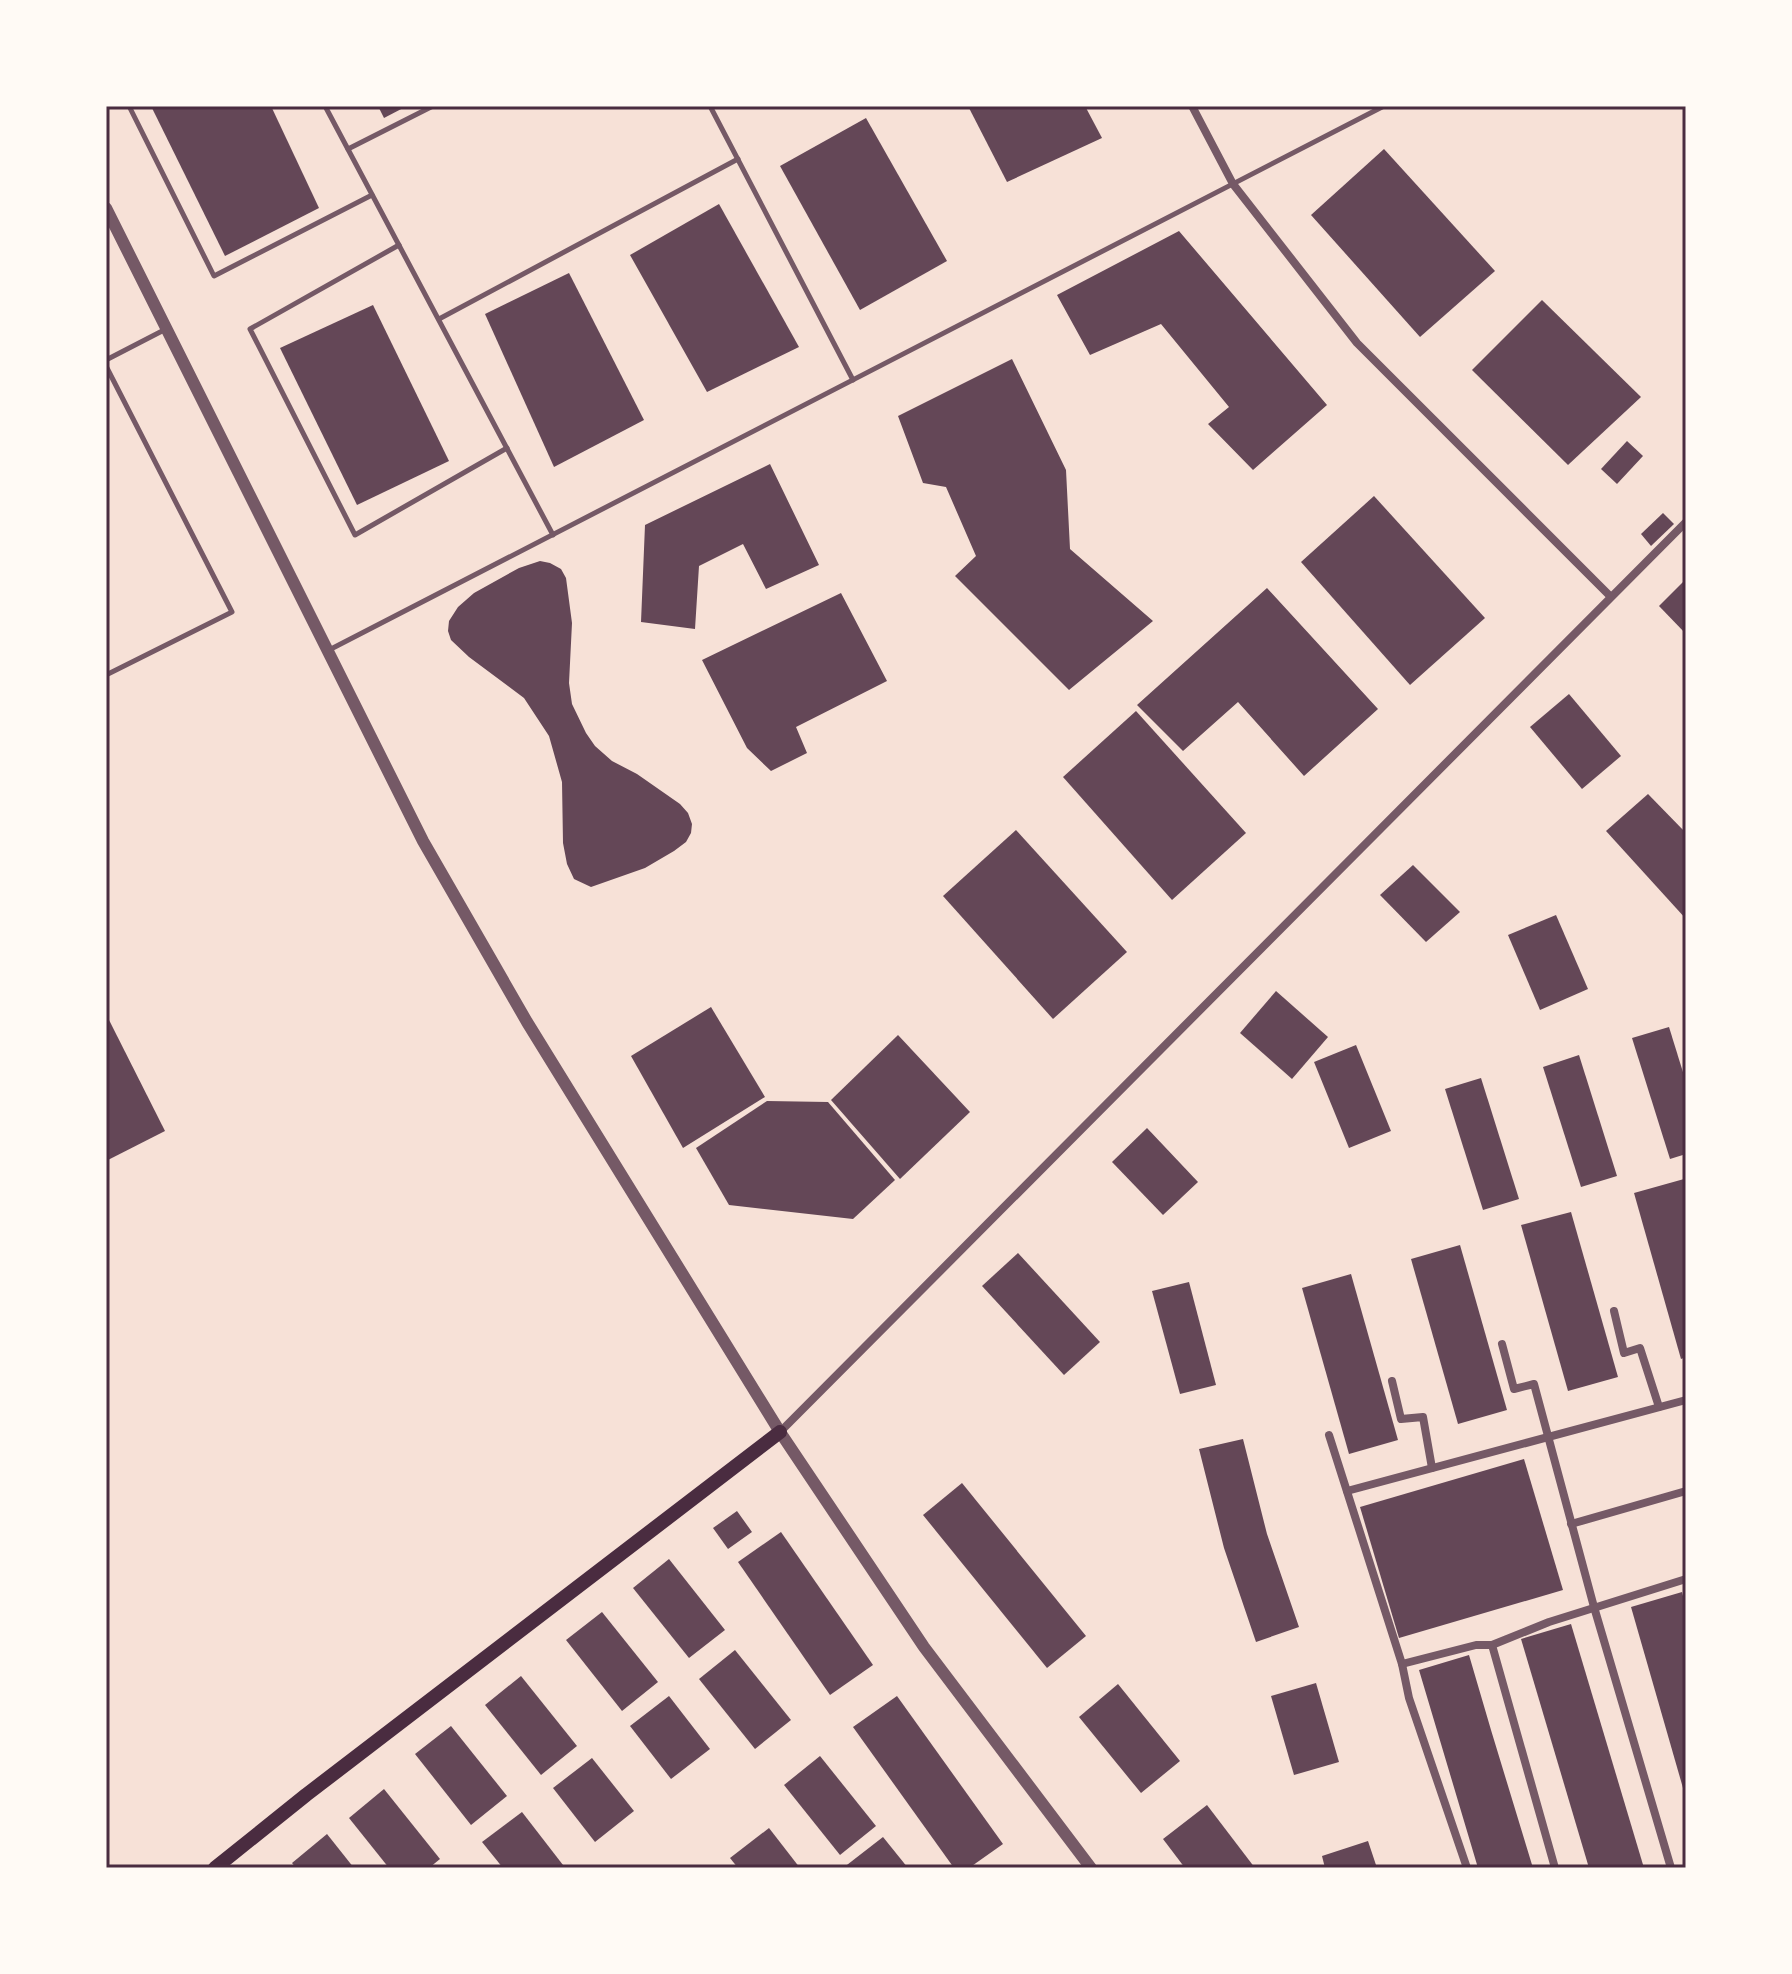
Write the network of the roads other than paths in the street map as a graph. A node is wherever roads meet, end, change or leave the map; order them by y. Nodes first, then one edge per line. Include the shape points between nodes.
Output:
1 (129, 106) edge
2 (325, 106) edge
3 (433, 106) edge
4 (710, 106) edge
5 (1192, 106) edge
6 (1384, 106) edge
7 (348, 149) junction
8 (738, 159) junction
9 (1233, 184) junction
10 (372, 195) junction
11 (106, 208) edge
12 (399, 245) junction
13 (439, 319) junction
14 (167, 329) junction
15 (106, 363) edge
16 (853, 380) junction
17 (507, 448) junction
18 (1686, 522) edge
19 (553, 535) junction
20 (1610, 596) junction
21 (328, 651) junction
22 (106, 675) edge
23 (1614, 1311) dead end
24 (1502, 1344) dead end
25 (1392, 1381) dead end
26 (1686, 1400) edge
27 (1659, 1407) junction
28 (780, 1432) junction
29 (1329, 1435) dead end
30 (1547, 1437) junction
31 (1432, 1468) junction
32 (1347, 1491) junction
33 (1686, 1491) edge
34 (1571, 1524) junction
35 (1686, 1579) edge
36 (1594, 1607) junction
37 (1492, 1645) junction
38 (1402, 1664) junction
39 (215, 1868) edge
40 (1091, 1868) edge
41 (1467, 1868) edge
42 (1555, 1868) edge
43 (1671, 1868) edge

1 - 10 lane via 214,276
2 - 7 lane
3 - 7 lane
4 - 8 lane
5 - 9 street
6 - 9 lane
7 - 10 lane
8 - 13 lane
8 - 16 lane
9 - 16 lane
9 - 20 street via 1357,343
10 - 12 lane
11 - 14 street
12 - 13 lane
12 - 17 lane via 250,329 355,535
13 - 17 lane
14 - 15 lane
14 - 21 street
15 - 22 lane via 232,612
16 - 19 lane
17 - 19 lane
18 - 20 street
19 - 21 lane
20 - 28 street
21 - 28 street via 423,841 527,1022
23 - 27 street via 1624,1353 1640,1348
24 - 30 street via 1514,1389 1534,1384
25 - 31 street via 1401,1419 1423,1417
26 - 27 street
27 - 30 street
28 - 39 main road
28 - 40 street via 924,1647
29 - 32 street
30 - 31 street
30 - 34 street
31 - 32 street
32 - 38 street
33 - 34 street
34 - 36 street
35 - 36 street
36 - 37 street
36 - 43 street
37 - 38 street
37 - 42 street
38 - 41 street

